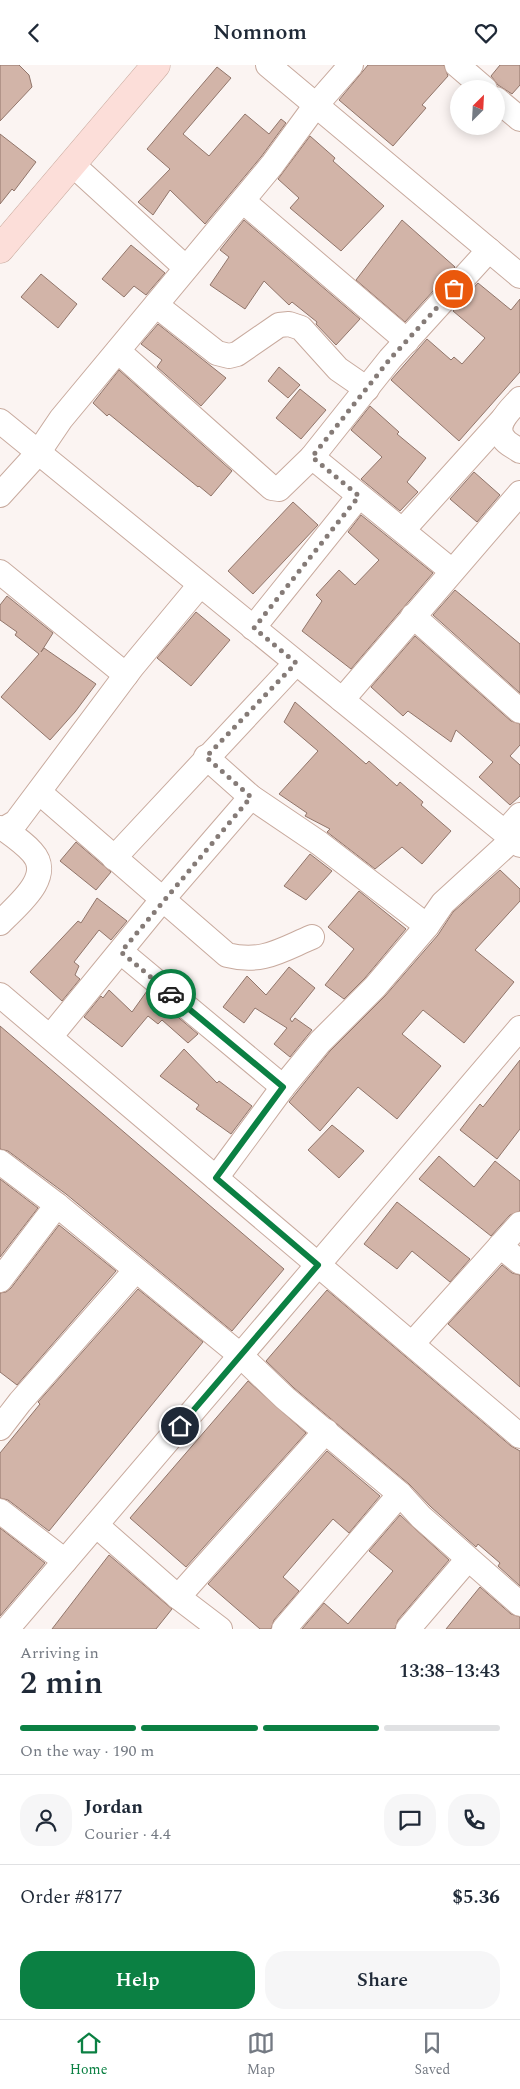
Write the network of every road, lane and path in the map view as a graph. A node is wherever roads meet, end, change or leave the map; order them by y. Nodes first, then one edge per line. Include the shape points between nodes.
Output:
1 (156, 65) edge
2 (268, 65) edge
3 (351, 65) edge
4 (457, 65) edge
5 (474, 80) edge
6 (316, 105) junction
7 (505, 106) edge
8 (520, 119) edge
9 (72, 164) junction
10 (243, 201) junction
11 (0, 249) edge
12 (489, 250) junction
13 (186, 268) junction
14 (520, 276) edge
15 (156, 305) junction
16 (407, 341) junction
17 (118, 351) junction
18 (367, 389) junction
19 (520, 399) edge
20 (503, 419) junction
21 (0, 421) edge
22 (520, 451) edge
23 (38, 453) junction
24 (312, 457) junction
25 (520, 493) edge
26 (0, 495) edge
27 (359, 496) junction
28 (403, 530) junction
29 (452, 571) junction
30 (0, 572) edge
31 (200, 585) junction
32 (413, 616) junction
33 (254, 628) junction
34 (296, 663) junction
35 (126, 675) junction
36 (342, 700) junction
37 (520, 711) edge
38 (206, 757) junction
39 (38, 791) junction
40 (251, 797) junction
41 (2, 828) edge
42 (514, 833) edge
43 (114, 858) junction
44 (162, 900) junction
45 (0, 923) edge
46 (427, 926) junction
47 (312, 937) dead end
48 (121, 952) junction
49 (0, 995) edge
50 (520, 1028) edge
51 (50, 1037) junction
52 (283, 1087) junction
53 (0, 1161) edge
54 (216, 1178) junction
55 (57, 1205) junction
56 (520, 1224) edge
57 (500, 1246) junction
58 (520, 1263) edge
59 (318, 1265) junction
60 (135, 1271) junction
61 (0, 1281) edge
62 (412, 1344) junction
63 (240, 1355) junction
64 (0, 1428) edge
65 (326, 1431) junction
66 (520, 1436) edge
67 (400, 1494) junction
68 (0, 1511) edge
69 (96, 1525) junction
70 (468, 1559) junction
71 (65, 1561) junction
72 (178, 1597) junction
73 (520, 1604) edge
74 (16, 1626) edge
75 (220, 1629) edge
76 (284, 1629) edge
77 (408, 1629) edge

1 - 9 main road
2 - 6 street
3 - 6 street
4 - 5 street
6 - 10 street
6 - 12 street
7 - 8 street
9 - 11 main road
9 - 13 street
10 - 13 street
10 - 16 street
12 - 14 street
12 - 16 street
13 - 15 street
15 - 17 street
15 - 18 street via 217,353 229,356 237,355 279,325 301,328 338,369
16 - 18 street
17 - 23 street via 61,419
17 - 24 street via 274,489 279,489
18 - 24 street
19 - 20 street
20 - 22 street via 500,429 504,439
20 - 28 street
21 - 23 street
23 - 26 street
23 - 31 street
24 - 27 street
25 - 29 street
27 - 28 street
27 - 33 street
28 - 29 street
29 - 32 street
30 - 35 street
31 - 33 street
31 - 35 street
32 - 36 street
32 - 37 street
33 - 34 street
34 - 36 street
34 - 38 street
35 - 39 street
36 - 42 street
38 - 40 street
38 - 43 street
39 - 41 street via 16,822
39 - 43 street
40 - 44 street
40 - 46 street via 319,843
41 - 45 street via 33,853 39,877 35,886
42 - 46 street via 443,903
43 - 44 street
44 - 47 street via 227,955 242,959 262,958
44 - 48 street
46 - 52 street via 376,987 320,1042
48 - 51 street
48 - 52 street
49 - 51 street
50 - 59 street
51 - 54 street
52 - 54 street
53 - 55 street
54 - 59 street
55 - 60 street
55 - 61 street
56 - 57 street
57 - 58 street
57 - 62 street
59 - 62 street
59 - 63 street
60 - 63 street
60 - 64 street
62 - 66 street
63 - 65 street
63 - 69 street
65 - 67 street
65 - 72 street
67 - 70 street
67 - 76 street
68 - 71 street
69 - 71 street
69 - 72 street
70 - 73 street
70 - 77 street
71 - 74 street
72 - 75 street

